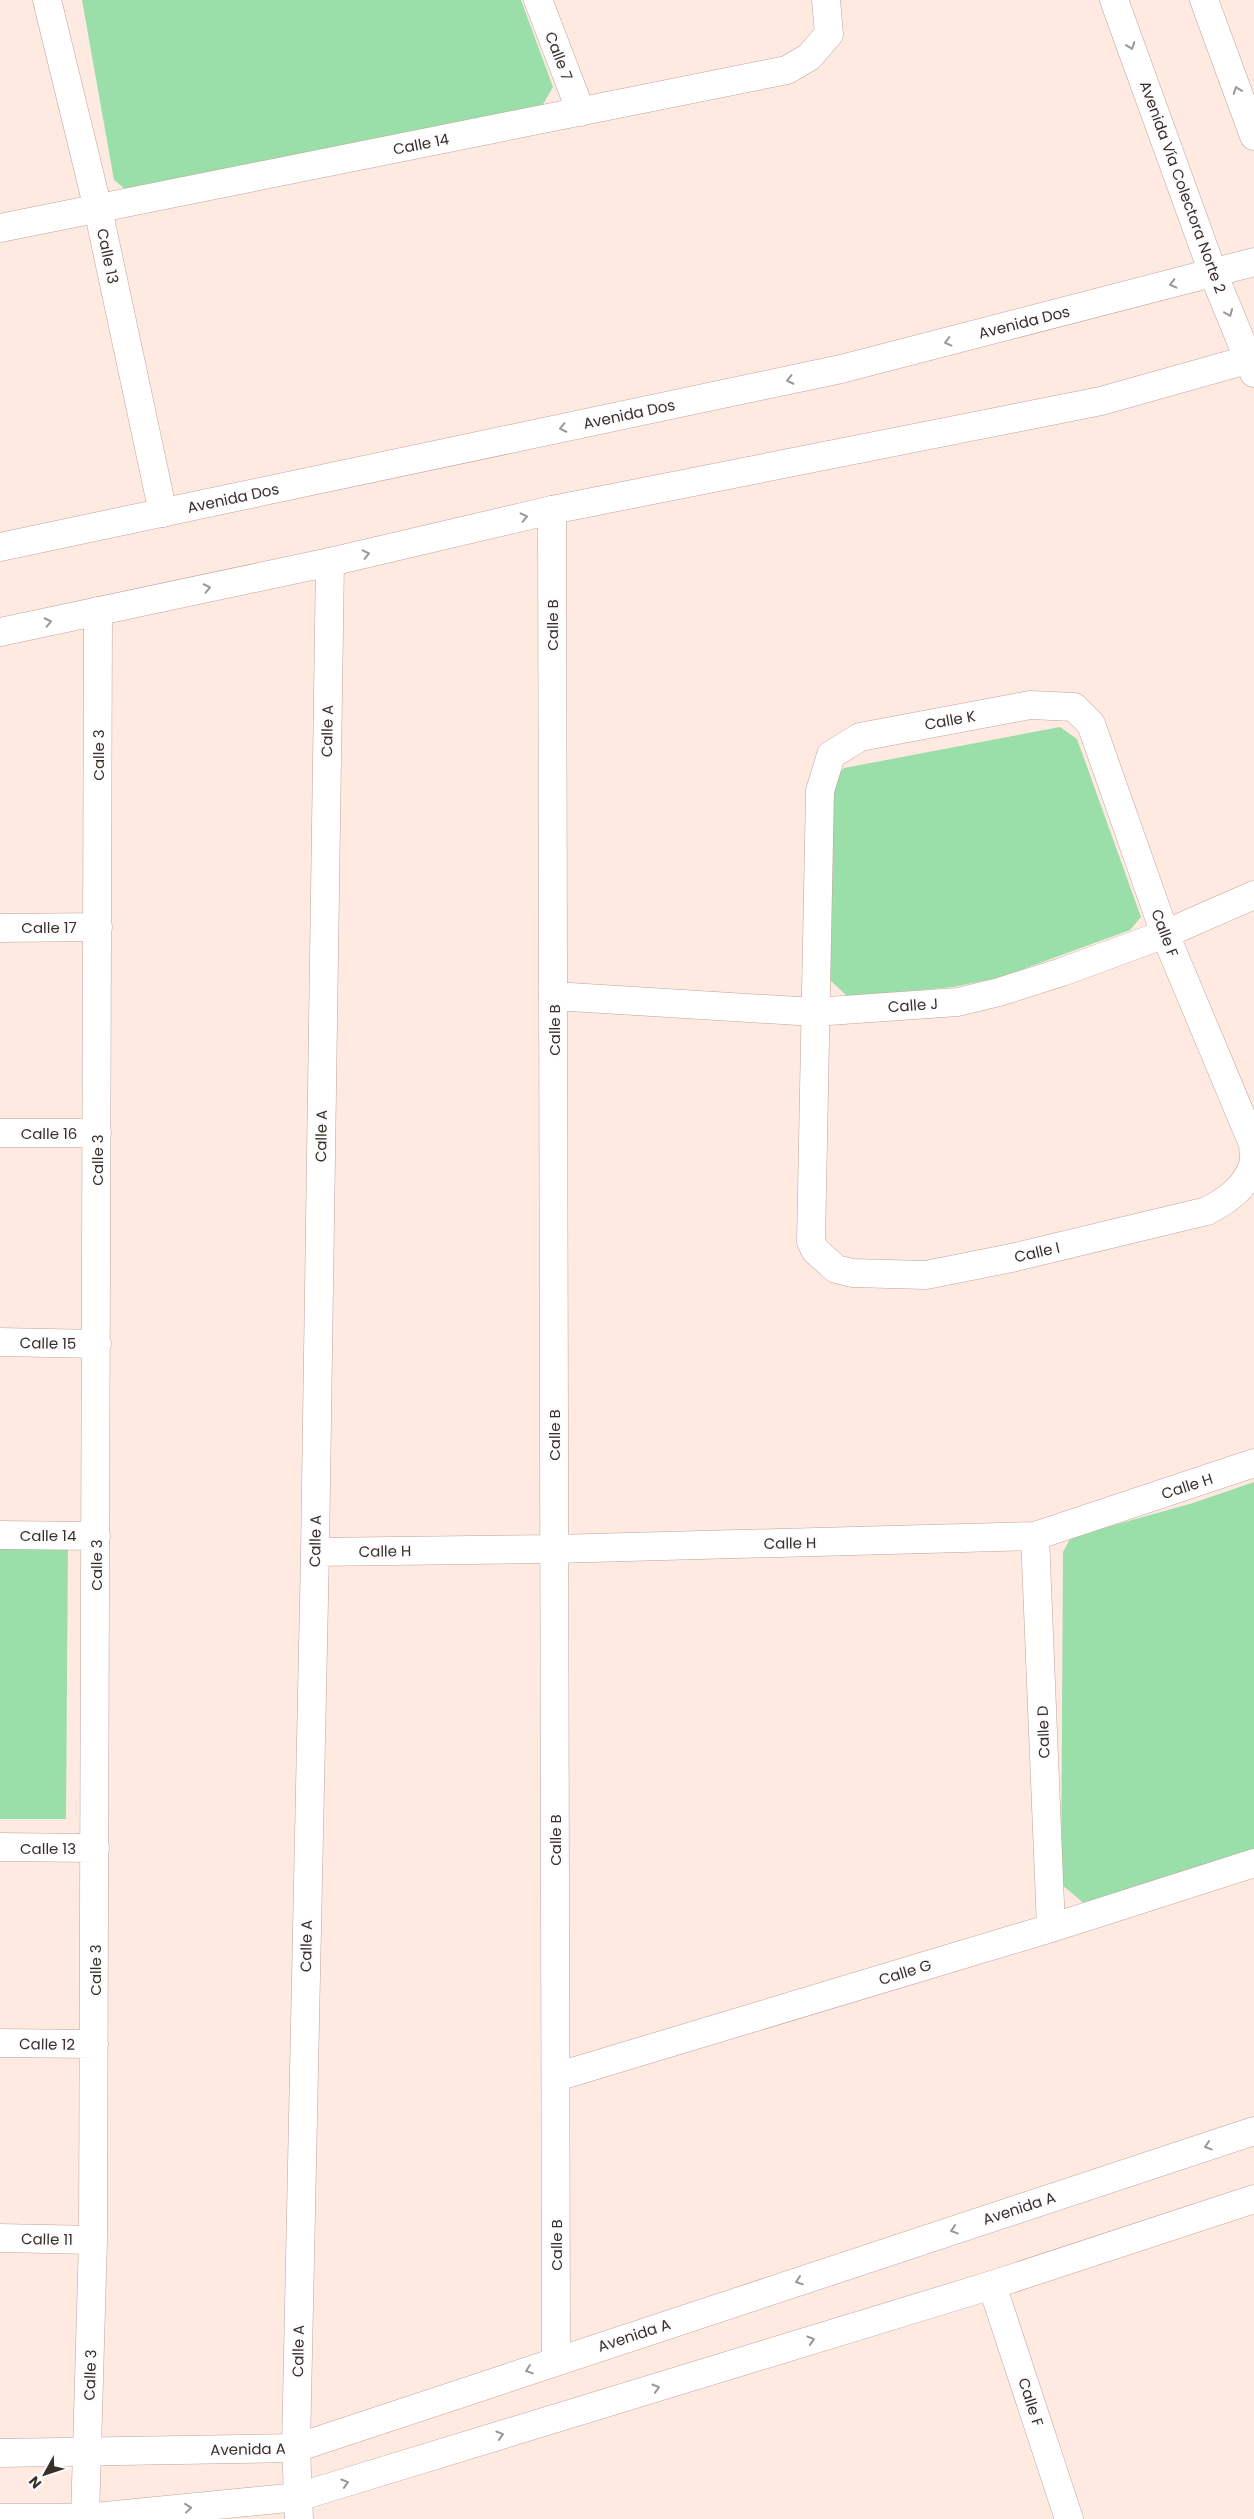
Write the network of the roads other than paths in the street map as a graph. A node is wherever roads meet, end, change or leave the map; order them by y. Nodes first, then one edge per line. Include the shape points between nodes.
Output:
1 (46, 0) edge
2 (538, 0) edge
3 (826, 0) edge
4 (1114, 0) edge
5 (1204, 0) edge
6 (580, 112) junction
7 (1254, 136) edge
8 (98, 209) junction
9 (0, 228) edge
10 (1254, 262) edge
11 (1213, 273) junction
12 (1252, 363) edge
13 (552, 510) junction
14 (163, 513) junction
15 (0, 547) edge
16 (330, 562) junction
17 (98, 611) junction
18 (0, 632) edge
19 (1074, 707) joint
20 (1254, 895) edge
21 (98, 927) junction
22 (0, 928) edge
23 (1164, 934) junction
24 (554, 996) junction
25 (814, 1012) junction
26 (0, 1133) edge
27 (97, 1133) junction
28 (1254, 1162) edge
29 (1241, 1187) joint
30 (0, 1342) edge
31 (97, 1344) junction
32 (1254, 1464) edge
33 (0, 1535) edge
34 (96, 1536) junction
35 (1035, 1536) junction
36 (555, 1549) junction
37 (315, 1552) junction
38 (0, 1848) edge
39 (95, 1848) junction
40 (1254, 1863) edge
41 (1051, 1928) junction
42 (0, 2043) edge
43 (94, 2044) junction
44 (556, 2077) junction
45 (1254, 2131) edge
46 (1254, 2199) edge
47 (0, 2238) edge
48 (94, 2240) junction
49 (992, 2285) junction
50 (556, 2360) junction
51 (296, 2448) junction
52 (88, 2452) junction
53 (0, 2453) edge
54 (299, 2508) edge
55 (0, 2518) edge
56 (85, 2519) edge
57 (1069, 2519) edge

1 - 8 street, Calle 13
2 - 6 street, Calle 7
3 - 6 street, Calle 14 via 829,34 809,57 787,70
4 -> 11 street, Avenida Vía Colectora Norte 2
7 -> 5 street
6 - 8 street, Calle 14
8 - 9 street, Calle 14
8 - 14 street, Calle 13
10 - 11 street, Avenida Dos
11 -> 12 street, Avenida Vía Colectora Norte 2
11 -> 14 street, Avenida Dos via 841,369
12 - 13 street via 1101,401
16 -> 13 street
13 - 24 street, Calle B
14 - 15 street, Avenida Dos
17 -> 16 street
16 - 37 street, Calle A
18 -> 17 street
17 - 21 street, Calle 3
19 - 23 street, Calle F via 1092,724
19 - 25 street, Calle K via 1030,705 860,737 831,755 820,791
20 - 23 street, Calle J
21 - 22 street, Calle 17
21 - 27 street, Calle 3
23 - 25 street, Calle J via 1062,972 958,1002
23 - 28 street, Calle F via 1253,1144
24 - 25 street, Calle J
24 - 36 street, Calle B
25 - 29 street, Calle I via 811,1241 815,1250 836,1269 852,1273 926,1275 1016,1258 1206,1211
26 - 27 street, Calle 16
27 - 31 street, Calle 3
28 - 29 street, Calle F via 1250,1178
30 - 31 street, Calle 15
31 - 34 street, Calle 3
32 - 35 street, Calle H
33 - 34 street, Calle 14
34 - 39 street, Calle 3
35 - 36 street, Calle H
35 - 41 street, Calle D
36 - 37 street, Calle H
36 - 44 street, Calle B
37 - 51 street, Calle A
38 - 39 street, Calle 13
39 - 43 street, Calle 3
40 - 41 street, Calle G
41 - 44 street, Calle G
42 - 43 street, Calle 12
43 - 48 street, Calle 3
44 - 50 street, Calle B
45 -> 50 street, Avenida A
46 - 49 street
47 - 48 street, Calle 11
48 - 52 street, Calle 3
54 -> 49 street
49 - 57 street, Calle F
50 -> 51 street, Avenida A
51 - 52 street, Avenida A
51 - 54 street, Calle A
52 - 53 street, Avenida A
52 - 56 street, Calle 3
56 -> 54 street
55 - 56 street

